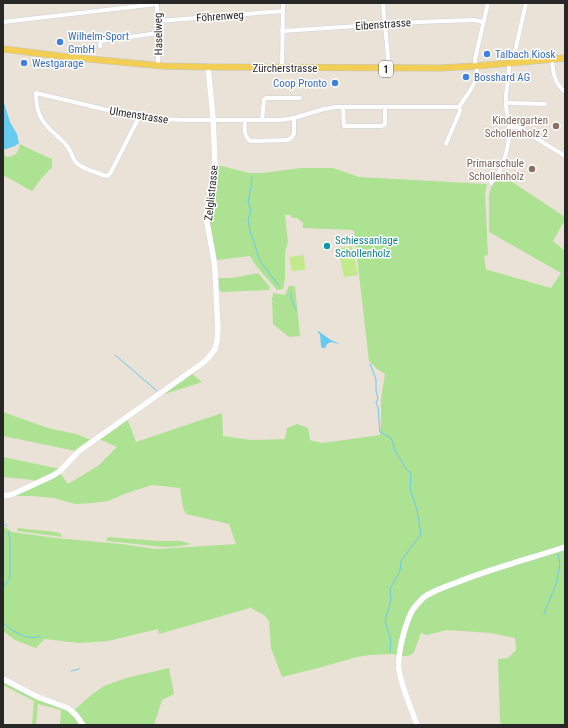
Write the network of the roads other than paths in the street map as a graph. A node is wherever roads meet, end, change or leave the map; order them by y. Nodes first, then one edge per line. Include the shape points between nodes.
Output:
1 (283, 3) edge
2 (383, 3) edge
3 (488, 3) edge
4 (526, 3) edge
5 (157, 4) edge
6 (283, 11) junction
7 (158, 21) junction
8 (3, 22) edge
9 (483, 22) junction
10 (385, 24) junction
11 (282, 31) junction
12 (158, 33) junction
13 (100, 46) dead end
14 (4, 50) edge
15 (565, 58) edge
16 (552, 59) junction
17 (512, 63) junction
18 (158, 66) junction
19 (476, 66) junction
20 (208, 68) junction
21 (282, 68) junction
22 (389, 69) junction
23 (565, 92) edge
24 (300, 98) dead end
25 (506, 103) junction
26 (545, 104) dead end
27 (343, 107) junction
28 (385, 107) junction
29 (459, 107) junction
30 (140, 117) junction
31 (294, 118) junction
32 (213, 120) junction
33 (245, 120) junction
34 (262, 120) junction
35 (510, 127) junction
36 (446, 144) dead end
37 (565, 156) edge
38 (491, 183) dead end
39 (3, 496) edge
40 (565, 547) edge
41 (3, 679) edge
42 (83, 725) edge
43 (417, 725) edge

1 - 6 street
2 - 10 street
3 - 9 street
4 - 17 street
5 - 7 street, Haselweg
5 - 8 street
6 - 7 street, Föhrenweg
6 - 11 street
7 - 12 street, Haselweg
9 - 10 street, Eibenstrasse via 466,20
9 - 19 street via 475,59
10 - 11 street, Eibenstrasse
10 - 22 street
11 - 21 street
12 - 13 street via 101,41
12 - 18 street, Haselweg
14 - 18 main road, Zürcherstrasse / 1
15 - 16 main road, Zürcherstrasse / 1
16 - 17 main road, Zürcherstrasse / 1
16 - 23 street via 554,77
17 - 19 main road, Zürcherstrasse / 1
17 - 25 street
18 - 20 main road, Zürcherstrasse / 1
19 - 22 main road, Zürcherstrasse / 1
19 - 29 street via 477,76 474,85
20 - 21 main road, Zürcherstrasse / 1
20 - 32 street, Zelglistrasse
21 - 22 main road, Zürcherstrasse / 1
24 - 34 street via 266,98
25 - 26 street
25 - 35 street
27 - 28 street, Ulmenstrasse
27 - 28 street via 344,126 382,126 385,124
27 - 31 street, Ulmenstrasse via 324,109
28 - 29 street, Ulmenstrasse
29 - 36 street via 460,111
30 - 30 street, Ulmenstrasse via 111,172 108,176 103,175 74,160 68,146 52,132 38,112 36,93
30 - 32 street, Ulmenstrasse
31 - 33 street via 294,134 284,141 250,141 245,134
31 - 34 street, Ulmenstrasse
32 - 33 street, Ulmenstrasse
32 - 39 street, Zelglistrasse via 214,167 206,217 214,261 218,329 212,353 204,362 79,451 60,471
33 - 34 street, Ulmenstrasse
35 - 37 street via 517,127
35 - 38 street via 502,165
40 - 43 street via 496,568 440,589 424,597 416,605 405,630 399,668
41 - 42 street via 38,697 68,708

